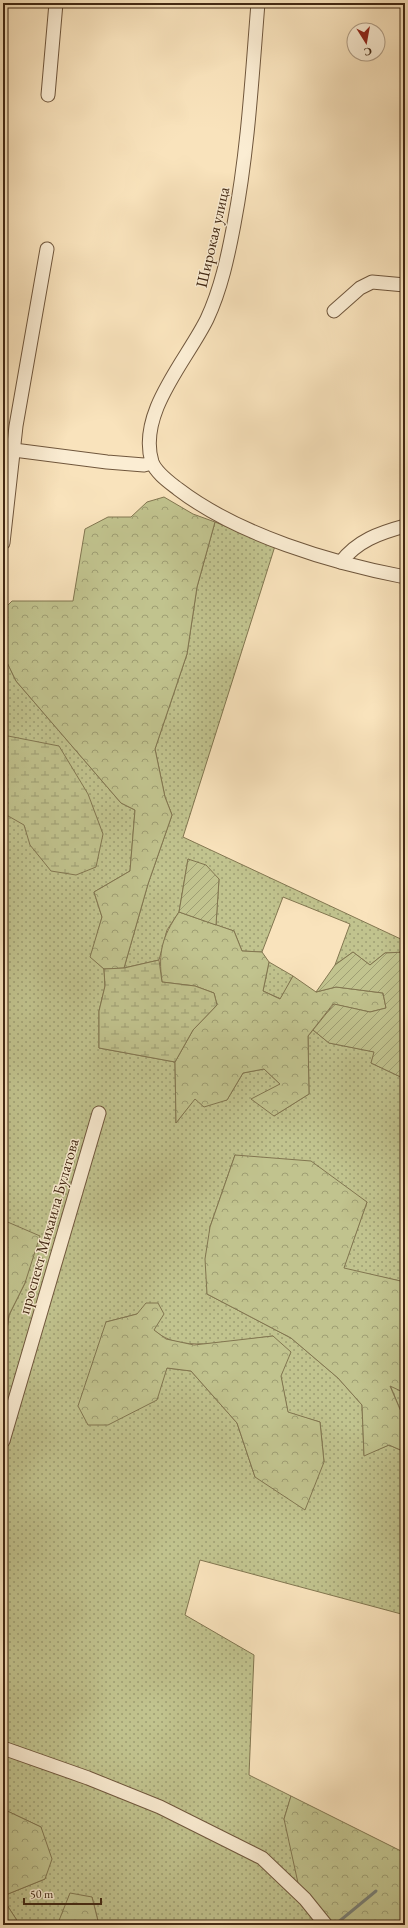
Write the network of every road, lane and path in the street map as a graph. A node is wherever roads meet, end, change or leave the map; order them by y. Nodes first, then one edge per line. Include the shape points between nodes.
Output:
1 (56, 3) edge
2 (258, 3) edge
3 (48, 95) dead end
4 (47, 249) dead end
5 (405, 285) edge
6 (334, 311) dead end
7 (14, 450) junction
8 (152, 463) junction
9 (405, 526) edge
10 (3, 543) edge
11 (341, 562) junction
12 (405, 577) edge
13 (99, 1113) dead end
14 (3, 1441) edge
15 (3, 1748) edge
16 (326, 1925) edge

1 - 3 street
2 - 8 street, Широкая улица via 242,183 228,256 207,319 159,402 150,427 149,446
4 - 7 street
5 - 6 street via 372,282 360,288
7 - 8 street via 107,462 144,465
7 - 10 street
8 - 11 street via 170,483 202,506 271,538
9 - 11 street via 366,539
11 - 12 street
13 - 14 street, проспект Михаила Булатова
15 - 16 street via 160,1807 262,1858 305,1900

